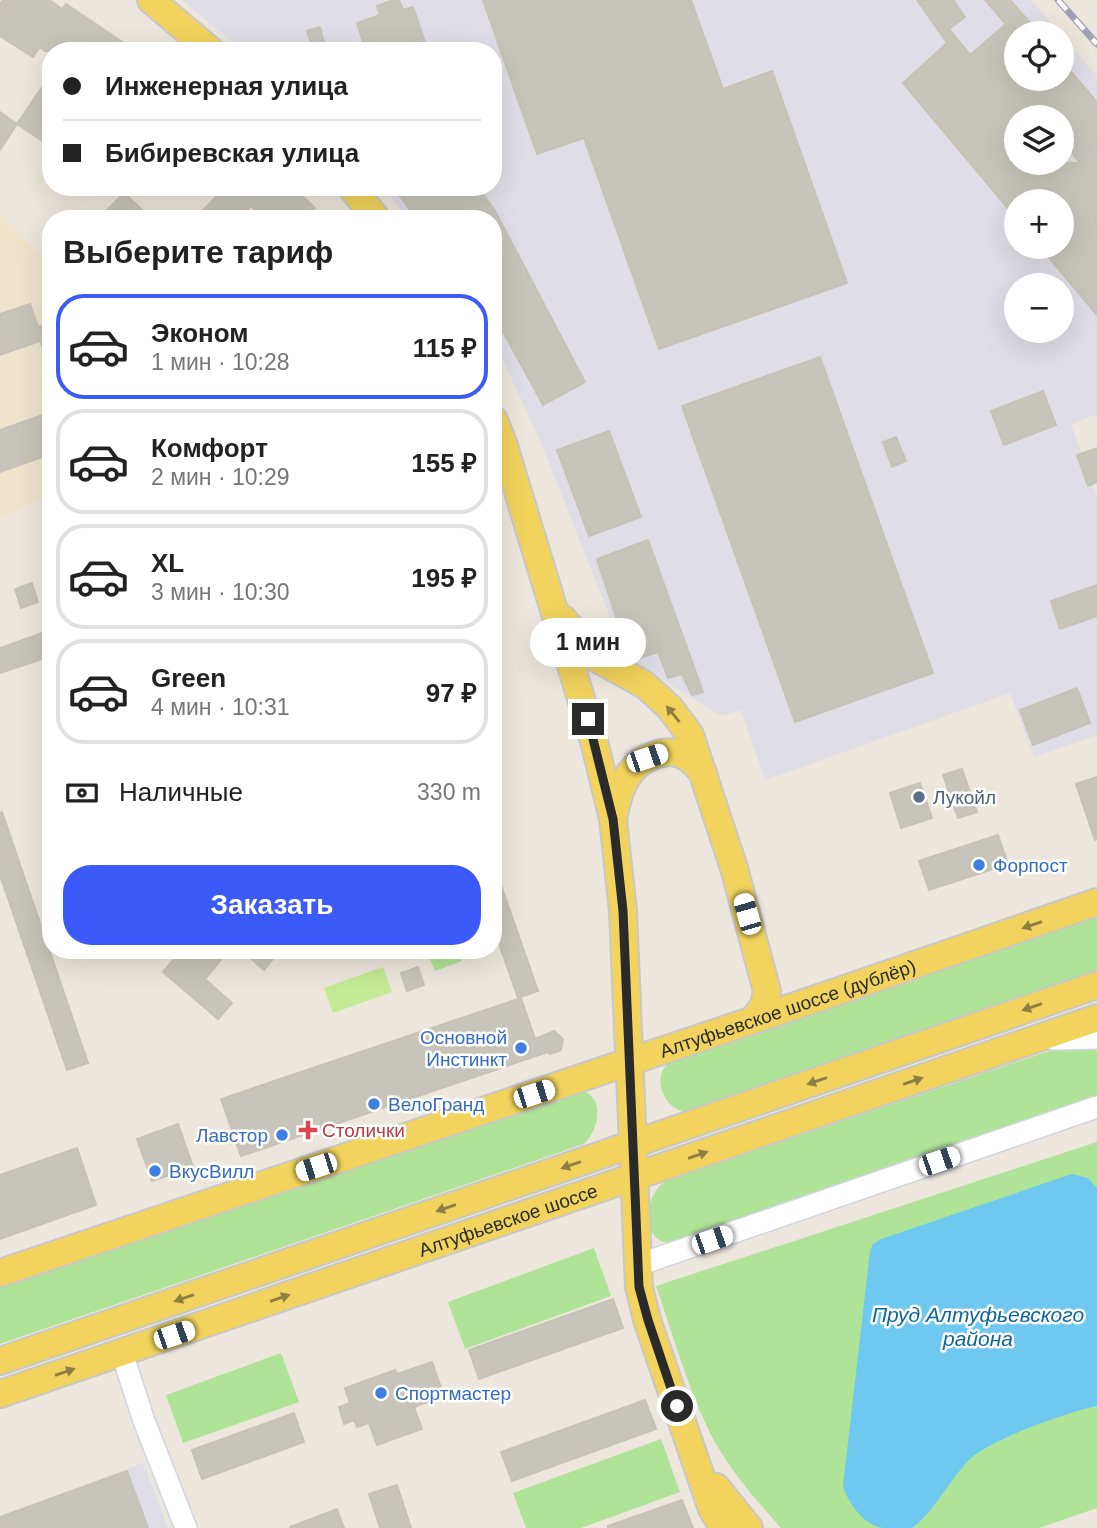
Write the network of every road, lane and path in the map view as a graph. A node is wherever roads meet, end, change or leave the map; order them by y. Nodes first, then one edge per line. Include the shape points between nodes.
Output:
1 (151, 0) edge
2 (200, 42) edge
3 (358, 196) edge
4 (370, 210) edge
5 (502, 443) edge
6 (555, 609) junction
7 (704, 774) junction
8 (613, 819) junction
9 (1097, 902) edge
10 (760, 961) junction
11 (1097, 985) edge
12 (810, 1001) junction
13 (1097, 1018) edge
14 (754, 1019) junction
15 (1097, 1038) edge
16 (1023, 1043) junction
17 (628, 1063) junction
18 (1097, 1107) edge
19 (632, 1144) junction
20 (634, 1177) junction
21 (638, 1265) junction
22 (0, 1273) edge
23 (121, 1353) junction
24 (0, 1361) edge
25 (0, 1394) edge
26 (684, 1427) junction
27 (717, 1522) edge
28 (186, 1528) edge
29 (749, 1528) edge

1 - 2 main road
3 - 4 main road
5 - 6 main road
7 -> 6 main road via 690,735 670,708 645,685 596,658
6 - 8 main road
7 - 8 main road via 681,754 647,758 626,778
7 - 10 main road
8 - 17 main road via 623,911
9 -> 12 main road, Алтуфьевское шоссе (дублёр)
10 - 12 main road via 778,987
10 - 14 main road via 767,990
11 -> 19 main road, Алтуфьевское шоссе
12 - 14 main road, Алтуфьевское шоссе (дублёр)
13 - 16 main road, Алтуфьевское шоссе
14 - 17 main road, Алтуфьевское шоссе (дублёр)
15 - 16 street
20 -> 16 main road, Алтуфьевское шоссе
17 - 19 main road
17 - 22 main road, Алтуфьевское шоссе (дублёр)
18 - 21 street
19 - 20 main road
19 -> 24 main road, Алтуфьевское шоссе
20 - 21 main road
23 -> 20 main road, Алтуфьевское шоссе
21 - 26 main road via 642,1303
25 -> 23 main road, Алтуфьевское шоссе
23 - 28 street
26 - 27 main road
26 - 29 main road via 710,1479

